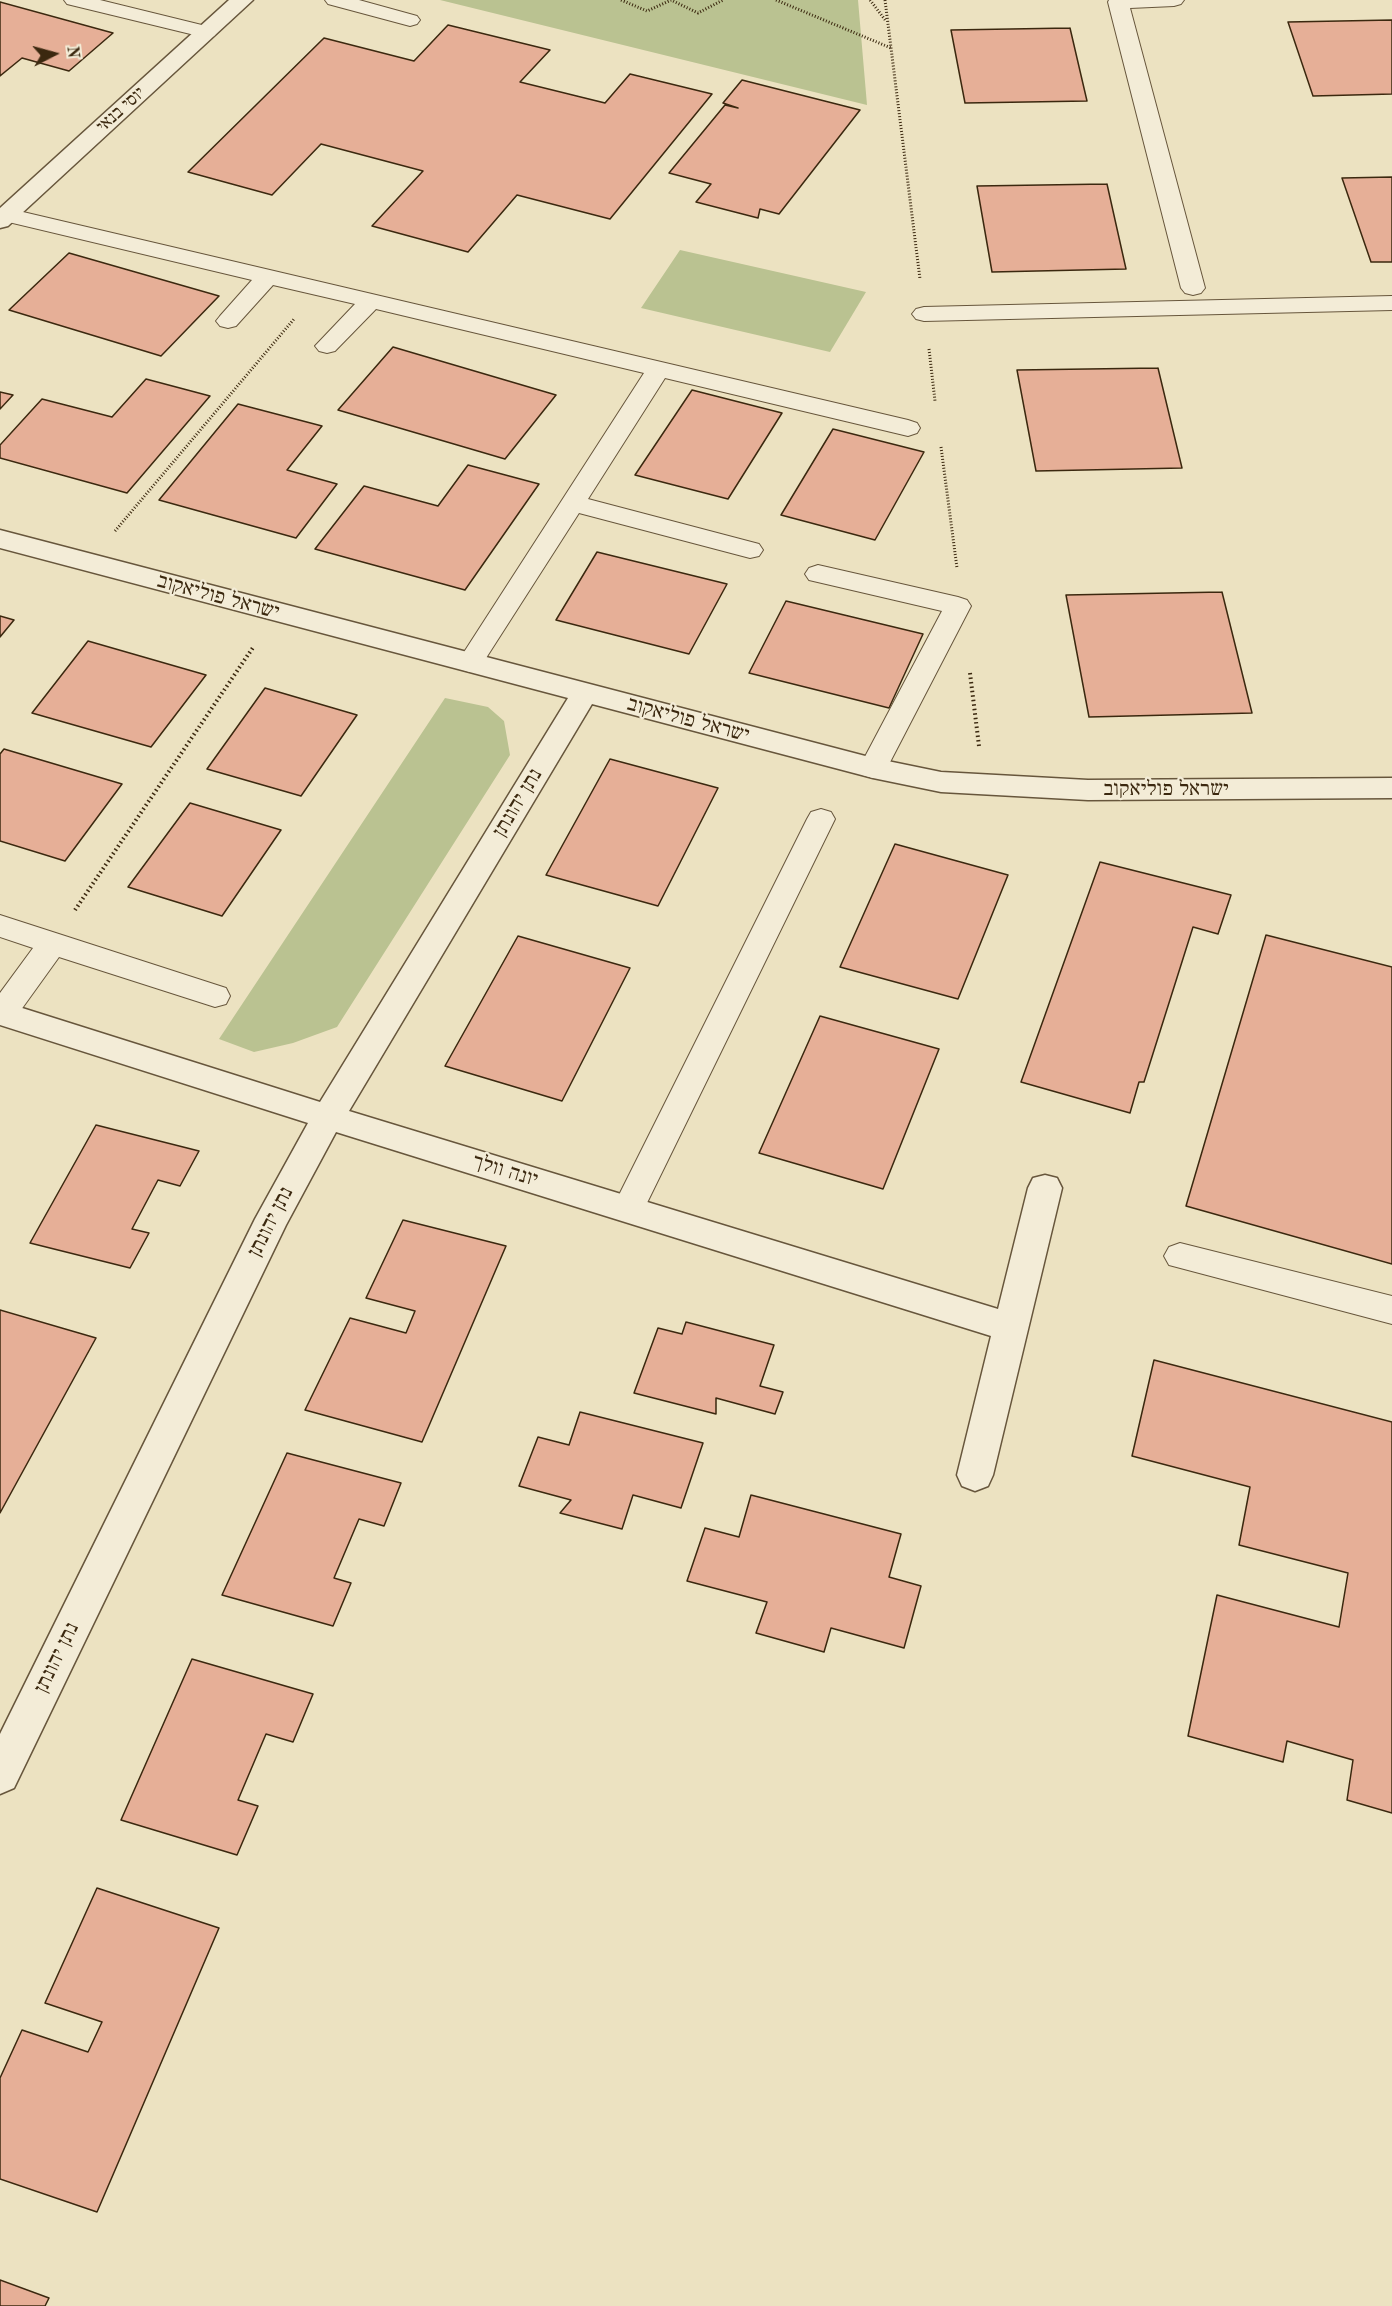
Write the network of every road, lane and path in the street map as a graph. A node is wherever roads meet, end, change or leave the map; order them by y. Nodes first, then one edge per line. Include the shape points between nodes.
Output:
1 (74, 0) edge
2 (242, 0) edge
3 (335, 0) edge
4 (621, 0) edge
5 (723, 0) edge
6 (776, 0) edge
7 (870, 0) edge
8 (885, 0) edge
9 (1174, 0) edge
10 (410, 20) dead end
11 (888, 22) junction
12 (207, 32) junction
13 (891, 48) junction
14 (3, 218) edge
15 (268, 277) junction
16 (1193, 288) dead end
17 (320, 289) junction
18 (371, 301) junction
19 (1392, 303) edge
20 (924, 314) junction
21 (228, 321) dead end
22 (327, 346) dead end
23 (659, 369) junction
24 (936, 408) dead end
25 (908, 428) dead end
26 (941, 444) dead end
27 (573, 503) junction
28 (0, 539) edge
29 (750, 550) dead end
30 (89, 563) junction
31 (957, 573) dead end
32 (818, 574) dead end
33 (277, 612) junction
34 (471, 663) junction
35 (969, 668) dead end
36 (585, 693) junction
37 (873, 768) junction
38 (984, 786) junction
39 (1392, 788) edge
40 (821, 819) dead end
41 (0, 926) edge
42 (53, 943) junction
43 (215, 996) dead end
44 (1, 1013) edge
45 (328, 1117) junction
46 (1046, 1188) dead end
47 (628, 1209) junction
48 (1180, 1256) dead end
49 (1392, 1311) edge
50 (1011, 1328) junction
51 (975, 1475) dead end
52 (0, 1774) edge

1 - 12 lane
2 - 12 street, יוסי בנאי
3 - 10 lane
4 - 5 path via 647,11 671,0 698,13
6 - 13 path
7 - 11 path
8 - 11 path
9 - 16 lane via 1119,2
11 - 13 path
12 - 14 street, יוסי בנאי
13 - 20 path
14 - 15 lane
15 - 17 lane
15 - 21 lane
17 - 18 lane
17 - 30 path
18 - 22 lane
18 - 23 lane
19 - 20 lane
20 - 24 path
23 - 25 lane
23 - 27 lane
26 - 31 path
27 - 29 lane
27 - 34 lane
28 - 30 street, ישראל פוליאקוב
30 - 33 street, ישראל פוליאקוב
32 - 37 lane via 958,606
33 - 34 street, ישראל פוליאקוב
33 - 42 path
34 - 36 street, ישראל פוליאקוב
35 - 38 path
36 - 37 street, ישראל פוליאקוב
36 - 45 street, נתן יהונתן
37 - 38 street, ישראל פוליאקוב
38 - 39 street, ישראל פוליאקוב via 1088,790
40 - 47 lane
41 - 42 lane
42 - 43 lane
42 - 44 lane
44 - 45 street, יונה וולך
45 - 47 street, יונה וולך
45 - 52 street, נתן יהונתן via 272,1219
46 - 50 street
47 - 50 street, יונה וולך
48 - 49 lane
50 - 51 street

